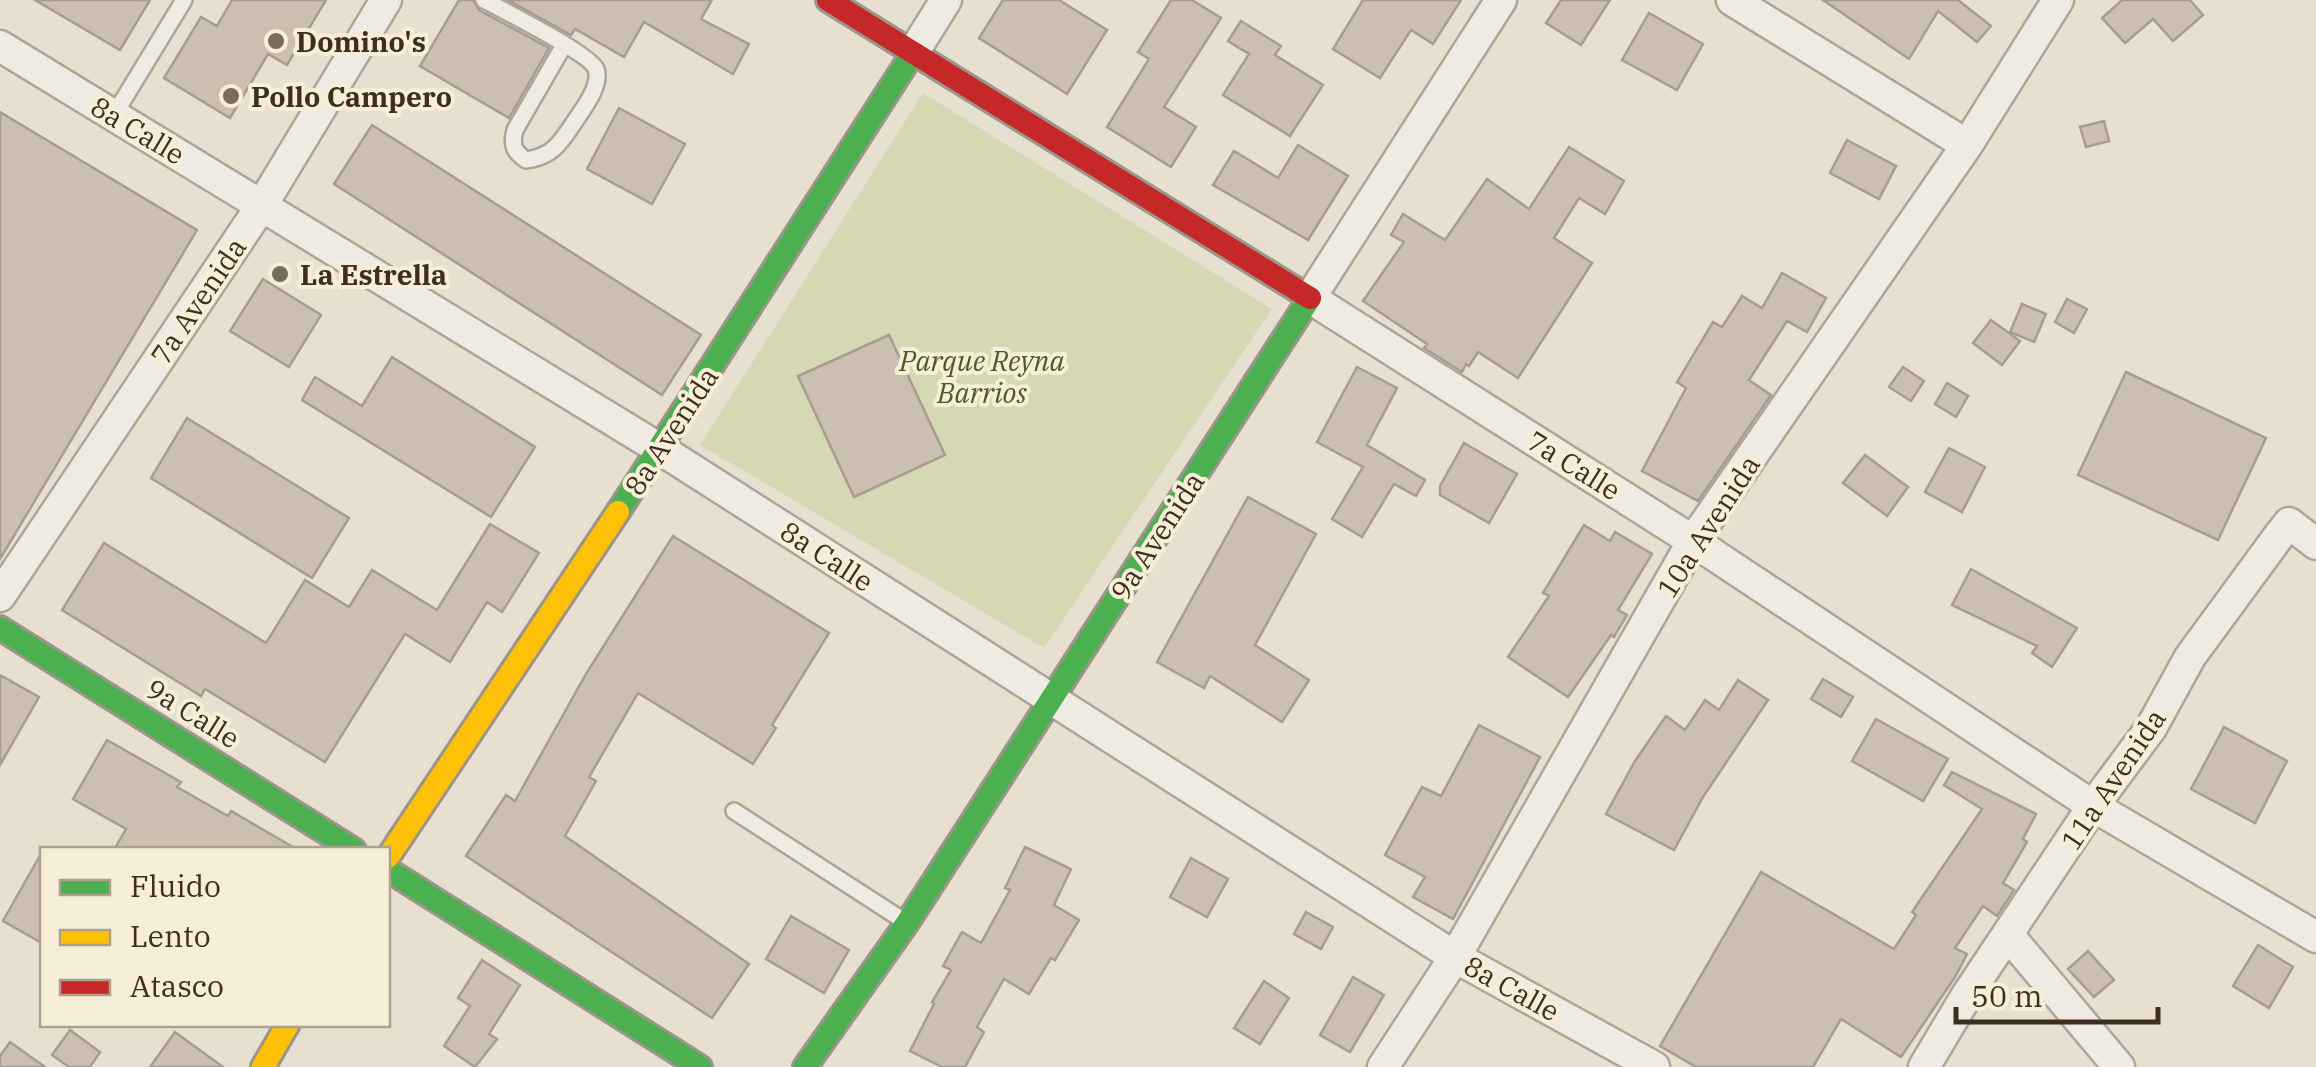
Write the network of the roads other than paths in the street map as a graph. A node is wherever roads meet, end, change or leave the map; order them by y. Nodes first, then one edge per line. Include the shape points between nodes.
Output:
1 (184, 0) edge
2 (484, 0) edge
3 (828, 0) edge
4 (946, 0) edge
5 (1501, 0) edge
6 (1732, 0) edge
7 (2058, 0) edge
8 (380, 2) edge
9 (564, 44) junction
10 (0, 46) edge
11 (913, 53) junction
12 (114, 115) junction
13 (1967, 145) junction
14 (262, 205) junction
15 (1310, 298) junction
16 (660, 449) junction
17 (1693, 541) junction
18 (2316, 544) edge
19 (0, 596) edge
20 (0, 628) edge
21 (1051, 700) junction
22 (2093, 806) junction
23 (734, 811) dead end
24 (349, 847) edge
25 (390, 854) edge
26 (390, 871) edge
27 (907, 923) junction
28 (2009, 936) junction
29 (2316, 937) edge
30 (1456, 957) junction
31 (286, 1027) edge
32 (1646, 1065) edge
33 (263, 1067) edge
34 (700, 1067) edge
35 (805, 1067) edge
36 (1383, 1067) edge
37 (1924, 1067) edge
38 (2119, 1067) edge

1 - 12 lane
2 - 9 lane
3 - 11 street, 7a Calle
4 - 11 street, 8a Avenida
5 - 15 street, 9a Avenida
6 - 13 street
7 - 13 street, 10a Avenida
8 - 14 street, 7a Avenida
9 - 9 lane via 594,64 596,85 559,146 526,160 516,153 515,130
10 - 12 street, 8a Calle
11 - 15 street, 7a Calle
11 - 16 street, 8a Avenida
12 - 14 street, 8a Calle
13 - 17 street, 10a Avenida
14 - 16 street, 8a Calle
14 - 19 street, 7a Avenida
15 - 17 street, 7a Calle
15 - 21 street, 9a Avenida
16 - 21 street, 8a Calle
16 - 25 street, 8a Avenida
17 - 22 street, 7a Calle
17 - 30 street, 10a Avenida
18 - 22 street, 11a Avenida via 2289,523 2190,657 2150,728
20 - 24 street, 9a Calle
21 - 27 street, 9a Avenida
21 - 30 street, 8a Calle
22 - 28 street, 11a Avenida
22 - 29 street, 7a Calle
23 - 27 lane
26 - 34 street
27 - 35 street, 9a Avenida
28 - 37 street, 11a Avenida
28 - 38 street
30 - 32 street, 8a Calle
30 - 36 street, 10a Avenida
31 - 33 street

